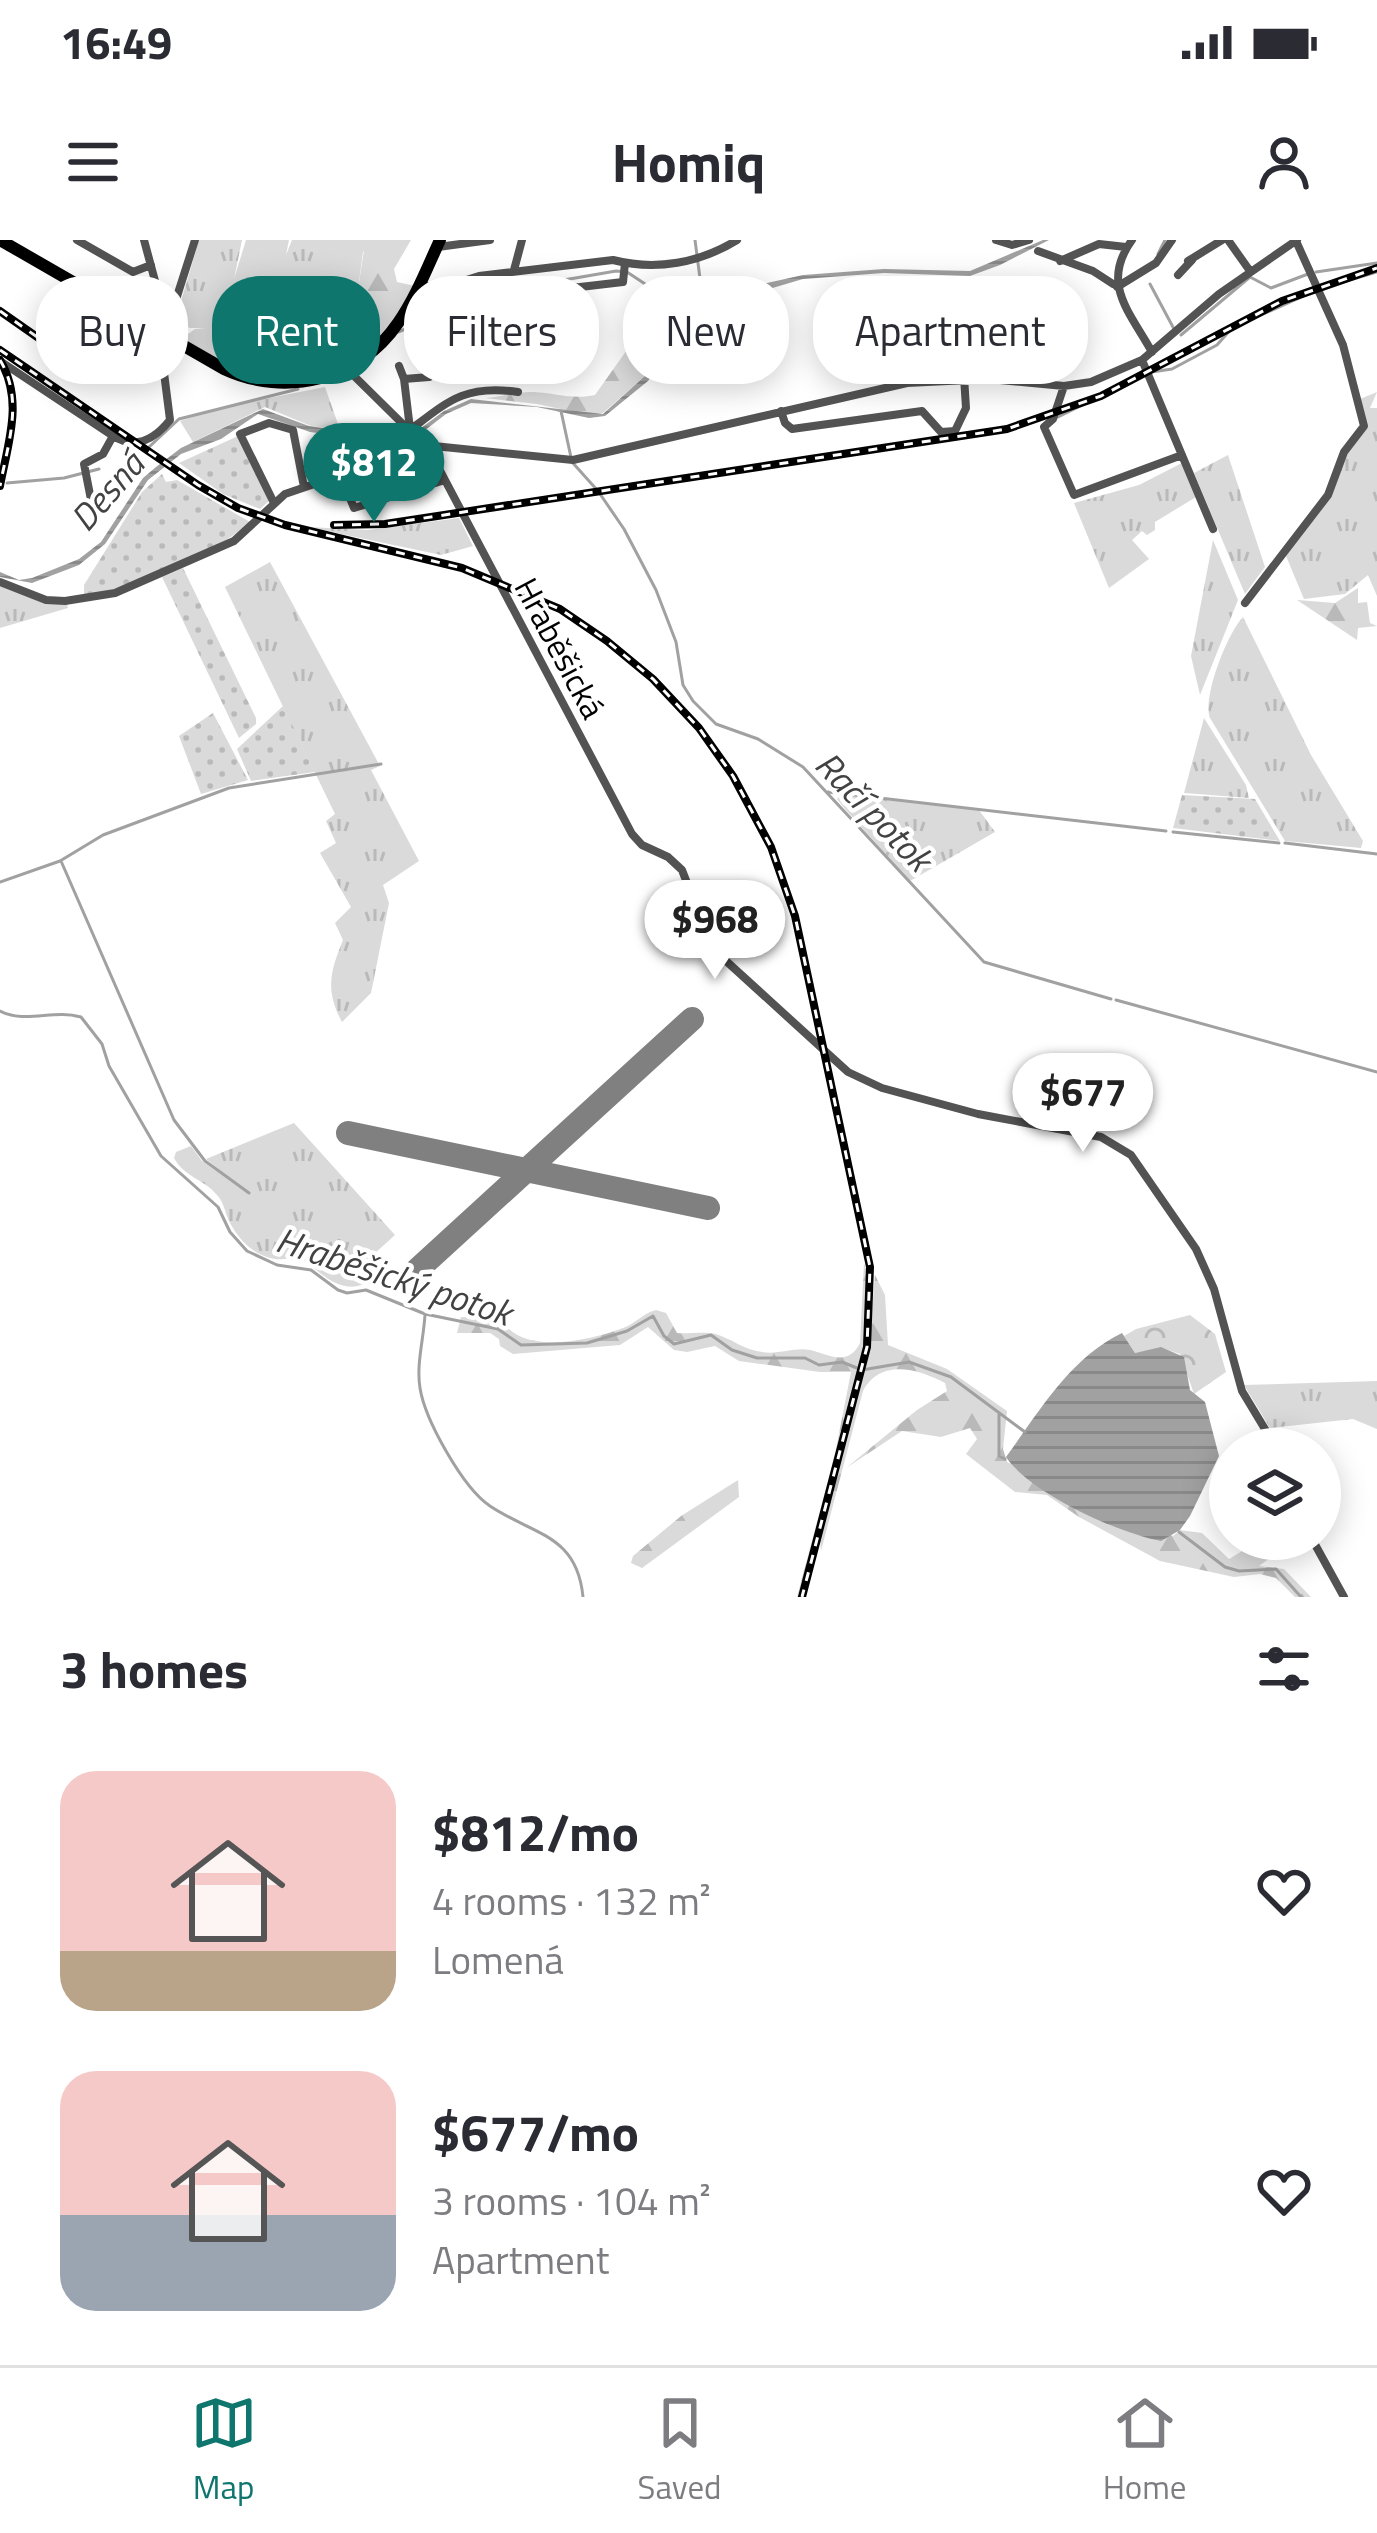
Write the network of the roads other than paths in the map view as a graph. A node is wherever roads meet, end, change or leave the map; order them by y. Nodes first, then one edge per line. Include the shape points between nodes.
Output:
1 (77, 240) edge
2 (144, 240) edge
3 (195, 240) edge
4 (490, 240) edge
5 (522, 240) edge
6 (737, 240) edge
7 (996, 240) edge
8 (1029, 240) edge
9 (1172, 240) edge
10 (1225, 240) edge
11 (1297, 240) edge
12 (0, 241) edge
13 (439, 244) edge
14 (723, 244) edge
15 (1129, 244) edge
16 (1038, 251) dead end
17 (1061, 262) junction
18 (151, 265) junction
19 (625, 269) junction
20 (514, 270) junction
21 (1250, 271) junction
22 (1178, 275) dead end
23 (61, 276) edge
24 (424, 276) edge
25 (490, 276) edge
26 (1116, 283) junction
27 (599, 285) edge
28 (404, 311) edge
29 (380, 342) edge
30 (1152, 352) junction
31 (1142, 360) junction
32 (0, 361) edge
33 (399, 366) dead end
34 (404, 379) edge
35 (166, 384) edge
36 (362, 384) edge
37 (405, 384) edge
38 (898, 384) edge
39 (963, 384) edge
40 (1030, 384) edge
41 (1064, 386) junction
42 (518, 392) dead end
43 (782, 411) junction
44 (113, 436) junction
45 (418, 438) junction
46 (127, 443) junction
47 (107, 448) junction
48 (1182, 454) junction
49 (338, 474) junction
50 (446, 480) junction
51 (304, 487) junction
52 (274, 501) junction
53 (94, 515) dead end
54 (1213, 529) dead end
55 (0, 582) edge
56 (1245, 602) dead end
57 (1264, 1428) edge
58 (1324, 1560) edge
59 (1344, 1597) edge

1 - 18 street via 133,272
2 - 18 street
3 - 18 street via 166,318
4 - 13 street
5 - 20 street
6 - 14 street
7 - 8 street
9 - 26 street via 1156,263
10 - 21 street
10 - 22 street
11 - 21 street
11 - 56 street via 1343,345 1364,426 1343,452 1327,497
12 - 23 main road
13 - 24 main road
14 - 19 street via 699,259
15 - 17 street via 1099,244
15 - 26 street
16 - 17 street
17 - 26 street
19 - 20 street via 614,260
19 - 27 street via 623,282
20 - 25 street
21 - 30 street
26 - 30 street
28 - 29 main road
30 - 31 street
31 - 41 street
31 - 48 street
32 - 44 street
33 - 34 street
35 - 46 street via 171,414 156,435
36 - 45 street, Hraběšická
37 - 45 street
38 - 43 street
39 - 43 street via 966,408 952,433 922,411 794,429
40 - 41 street
41 - 48 street via 1043,428 1074,495
42 - 45 street via 452,398
43 - 45 street via 571,460
44 - 46 street
44 - 47 street
45 - 49 street via 412,451
45 - 50 street, Hraběšická
46 - 47 street
47 - 53 street via 82,469
48 - 54 street
49 - 50 street via 354,508
49 - 51 street
50 - 57 street, Hraběšická via 632,834 687,878 724,961 848,1072 959,1109 1101,1137 1131,1155 1202,1261 1228,1354
51 - 52 street
51 - 52 street via 293,430 269,423 240,434
52 - 55 street via 236,539 110,595 46,600
58 - 59 street

